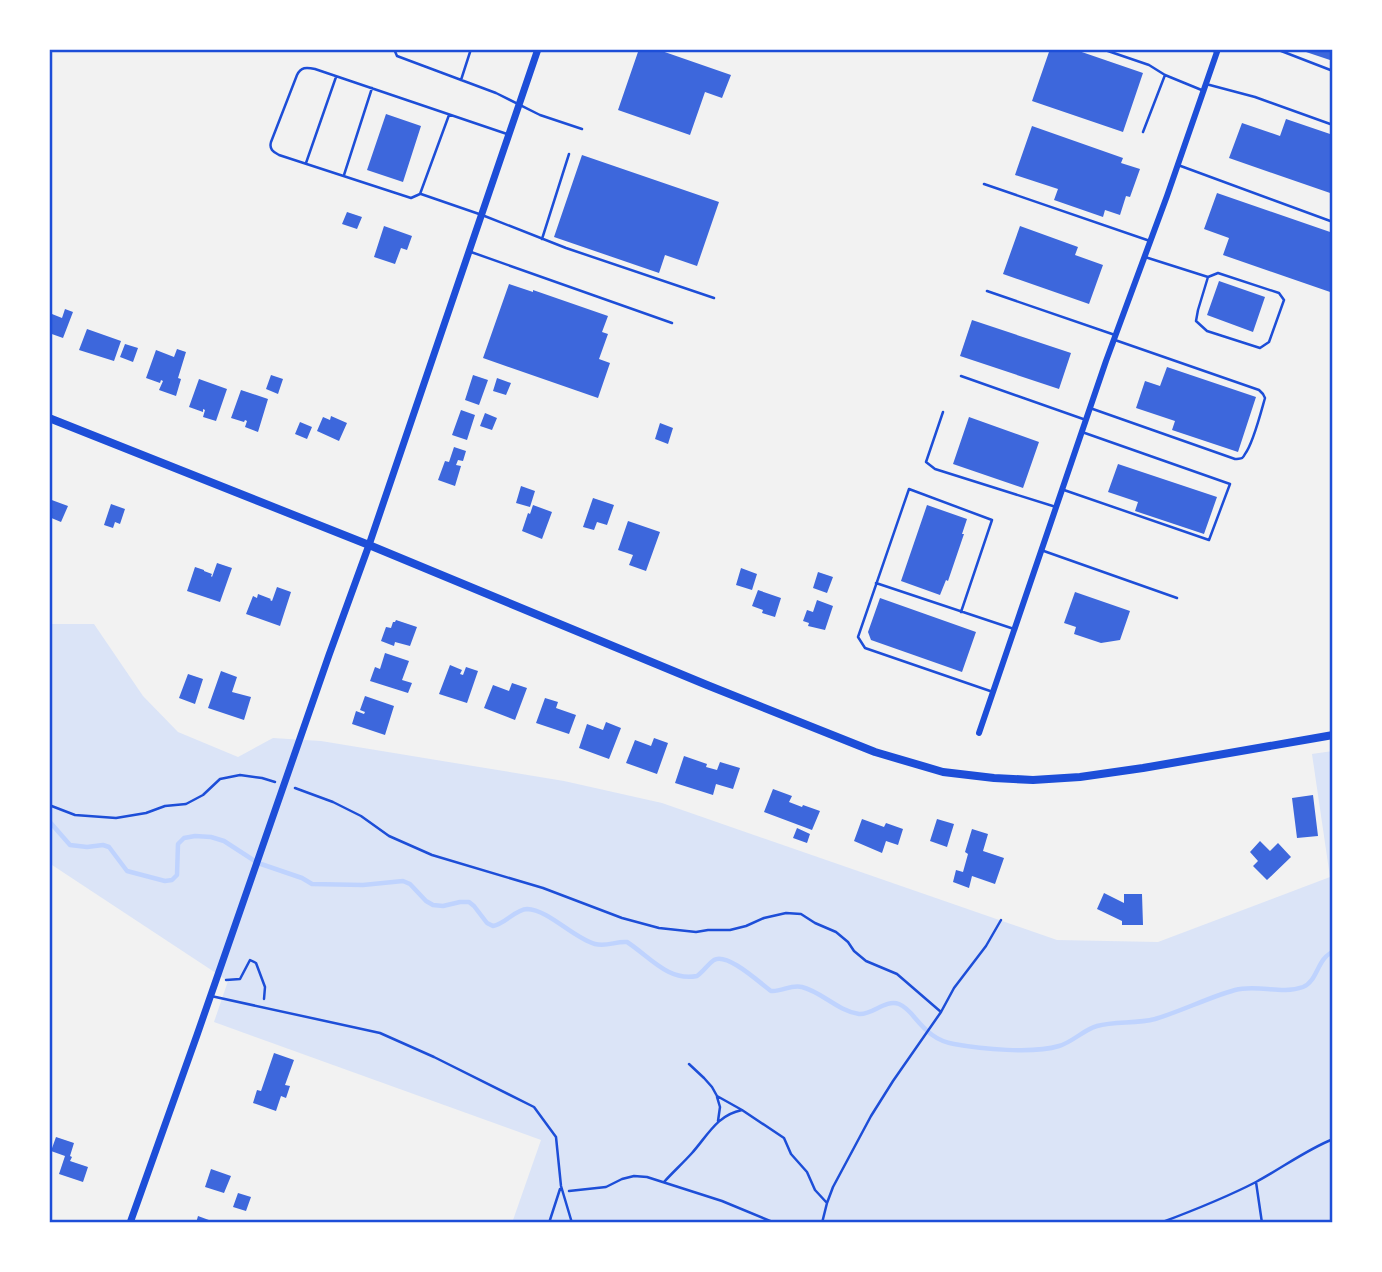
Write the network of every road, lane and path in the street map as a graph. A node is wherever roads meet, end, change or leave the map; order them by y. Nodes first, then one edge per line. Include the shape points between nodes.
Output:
1 (394, 49) edge
2 (471, 49) edge
3 (538, 49) edge
4 (1102, 49) edge
5 (1207, 49) edge
6 (1276, 49) edge
7 (1217, 51) edge
8 (1333, 71) edge
9 (1165, 75) junction
10 (336, 76) junction
11 (461, 80) junction
12 (372, 88) junction
13 (1205, 88) junction
14 (519, 105) junction
15 (449, 114) junction
16 (1333, 125) edge
17 (582, 129) dead end
18 (1143, 132) dead end
19 (509, 135) junction
20 (569, 154) dead end
21 (306, 163) junction
22 (1178, 165) junction
23 (344, 176) junction
24 (984, 184) dead end
25 (419, 194) junction
26 (482, 215) junction
27 (1333, 222) edge
28 (542, 239) junction
29 (1150, 241) junction
30 (469, 251) junction
31 (1144, 257) junction
32 (1208, 277) junction
33 (988, 291) dead end
34 (715, 298) dead end
35 (673, 323) dead end
36 (1115, 337) junction
37 (961, 376) dead end
38 (1090, 408) junction
39 (943, 412) dead end
40 (49, 418) edge
41 (1086, 420) junction
42 (1082, 432) junction
43 (1062, 489) junction
44 (1056, 507) junction
45 (369, 545) junction
46 (1041, 550) junction
47 (876, 583) junction
48 (1177, 598) dead end
49 (961, 612) junction
50 (1014, 629) junction
51 (993, 692) junction
52 (979, 733) dead end
53 (1333, 734) edge
54 (283, 784) junction
55 (49, 805) edge
56 (1001, 920) dead end
57 (216, 980) junction
58 (210, 996) junction
59 (262, 1008) junction
60 (941, 1012) junction
61 (689, 1064) dead end
62 (716, 1096) junction
63 (742, 1110) junction
64 (718, 1121) junction
65 (1333, 1139) edge
66 (663, 1182) junction
67 (1256, 1182) junction
68 (561, 1186) junction
69 (563, 1192) junction
70 (827, 1203) junction
71 (130, 1223) edge
72 (549, 1223) edge
73 (572, 1223) edge
74 (775, 1223) edge
75 (822, 1223) edge
76 (1160, 1223) edge
77 (1262, 1223) edge

1 - 11 lane via 397,56
2 - 11 lane
3 - 14 street
4 - 9 lane
5 - 7 lane
6 - 8 lane
7 - 13 street
9 - 13 lane
9 - 18 lane
10 - 12 lane
10 - 21 lane
10 - 21 lane via 312,68 300,70 271,142 275,153
11 - 14 lane
12 - 15 lane
12 - 23 lane
13 - 16 lane via 1255,97
13 - 22 street
14 - 17 lane
14 - 19 street
15 - 19 lane
15 - 25 lane
19 - 26 street
20 - 28 lane
21 - 23 lane
22 - 27 lane
22 - 29 street
23 - 25 lane via 407,197
24 - 29 lane
25 - 26 lane
26 - 28 lane
26 - 30 street
28 - 34 lane
29 - 31 street
30 - 35 lane
30 - 45 street
31 - 32 lane
31 - 36 street
32 - 32 lane via 1218,273 1279,293 1284,300 1269,342 1260,348 1207,331 1196,321
33 - 36 lane
36 - 38 street
36 - 38 lane via 1259,390 1265,398 1253,435 1245,455 1235,459
37 - 41 lane
38 - 41 street
39 - 44 lane via 926,462 935,469
40 - 45 main road
41 - 42 street
42 - 43 street
42 - 43 lane via 1230,484 1209,540
43 - 44 street
44 - 46 street
45 - 53 main road via 875,752 943,772 1033,780 1080,777
45 - 54 street
46 - 48 lane
46 - 50 street
47 - 49 lane
47 - 49 lane via 909,489 992,520
47 - 51 lane via 858,637 865,648
49 - 50 lane
50 - 51 street
51 - 52 street
54 - 55 path via 240,775 220,779 203,796 186,804 116,818 75,815
54 - 57 street
54 - 60 path via 333,802 389,836 432,855 659,928 730,930 775,915 801,914 836,932 866,961 897,974
56 - 60 path
57 - 58 street
57 - 59 path via 240,979 250,960 256,963 265,987
58 - 59 lane
58 - 71 street
59 - 68 lane via 380,1033 534,1107 556,1137
60 - 70 path via 871,1116
61 - 62 path
62 - 63 path
62 - 64 path
63 - 64 path
63 - 70 path via 783,1138
64 - 66 path
65 - 67 path
66 - 69 path via 634,1176 606,1187
66 - 74 path
67 - 76 path
67 - 77 path
68 - 69 lane
68 - 72 lane
69 - 73 lane
70 - 75 path

